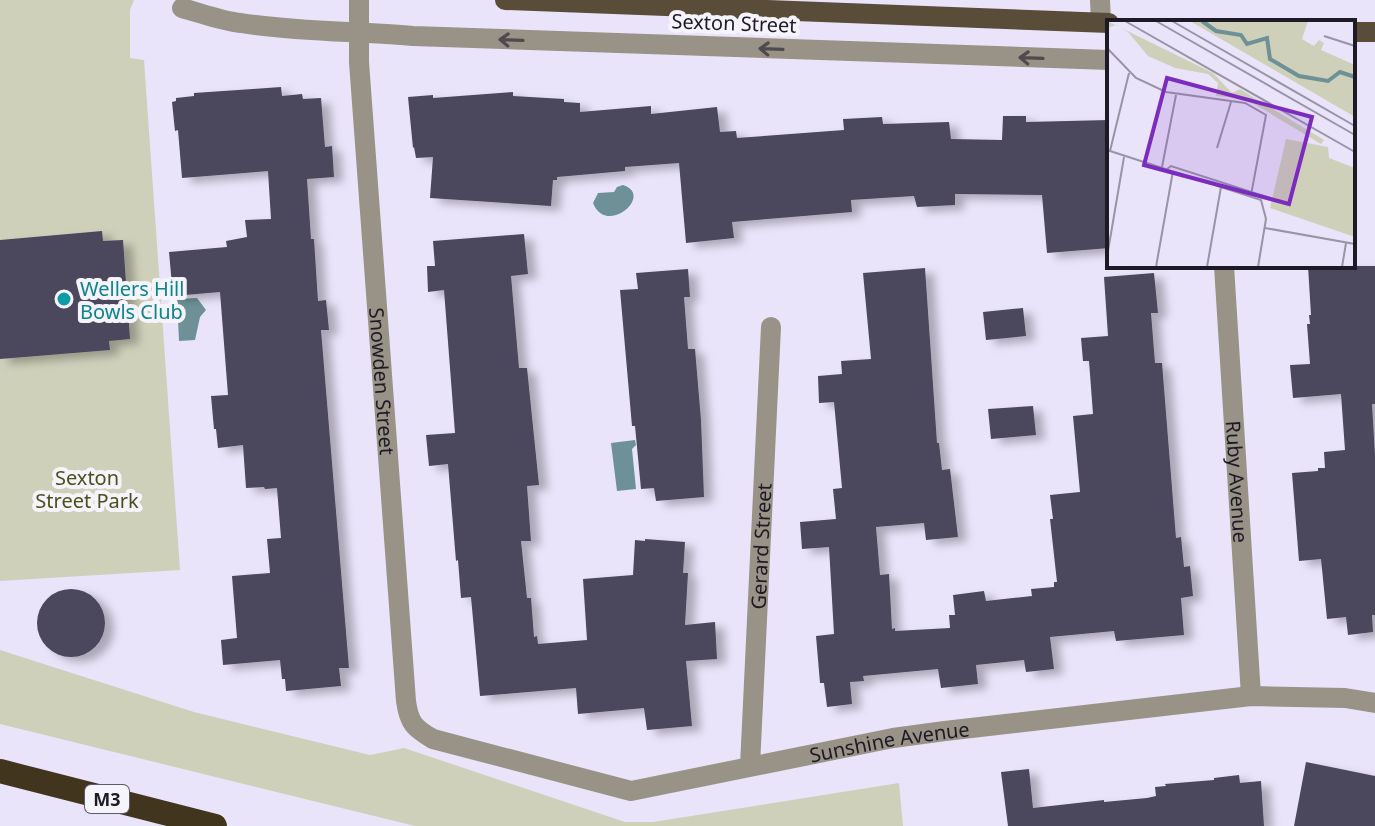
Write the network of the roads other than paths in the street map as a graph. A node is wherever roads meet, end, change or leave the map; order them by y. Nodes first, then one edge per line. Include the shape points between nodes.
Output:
1 (359, 0) edge
2 (505, 0) edge
3 (1100, 0) edge
4 (640, 3) edge
5 (182, 8) dead end
6 (1105, 22) edge
7 (358, 31) junction
8 (1107, 60) edge
9 (1224, 268) edge
10 (771, 327) dead end
11 (1251, 696) junction
12 (1375, 703) edge
13 (417, 730) joint
14 (750, 766) junction
15 (0, 771) edge
16 (215, 826) edge

1 - 7 street, Snowden Street
2 - 4 main road, Sexton Street
3 - 6 street
4 - 6 main road, Sexton Street
5 - 7 street, Sexton Street via 238,23
8 -> 7 street, Sexton Street
7 - 13 street, Snowden Street via 406,701
9 - 11 street, Ruby Avenue
10 - 14 street, Gerard Street
11 - 12 street, Sunshine Avenue
11 - 14 street, Sunshine Avenue via 893,738
13 - 14 street, Sunshine Avenue via 433,739 631,791
15 - 16 highway, M3

